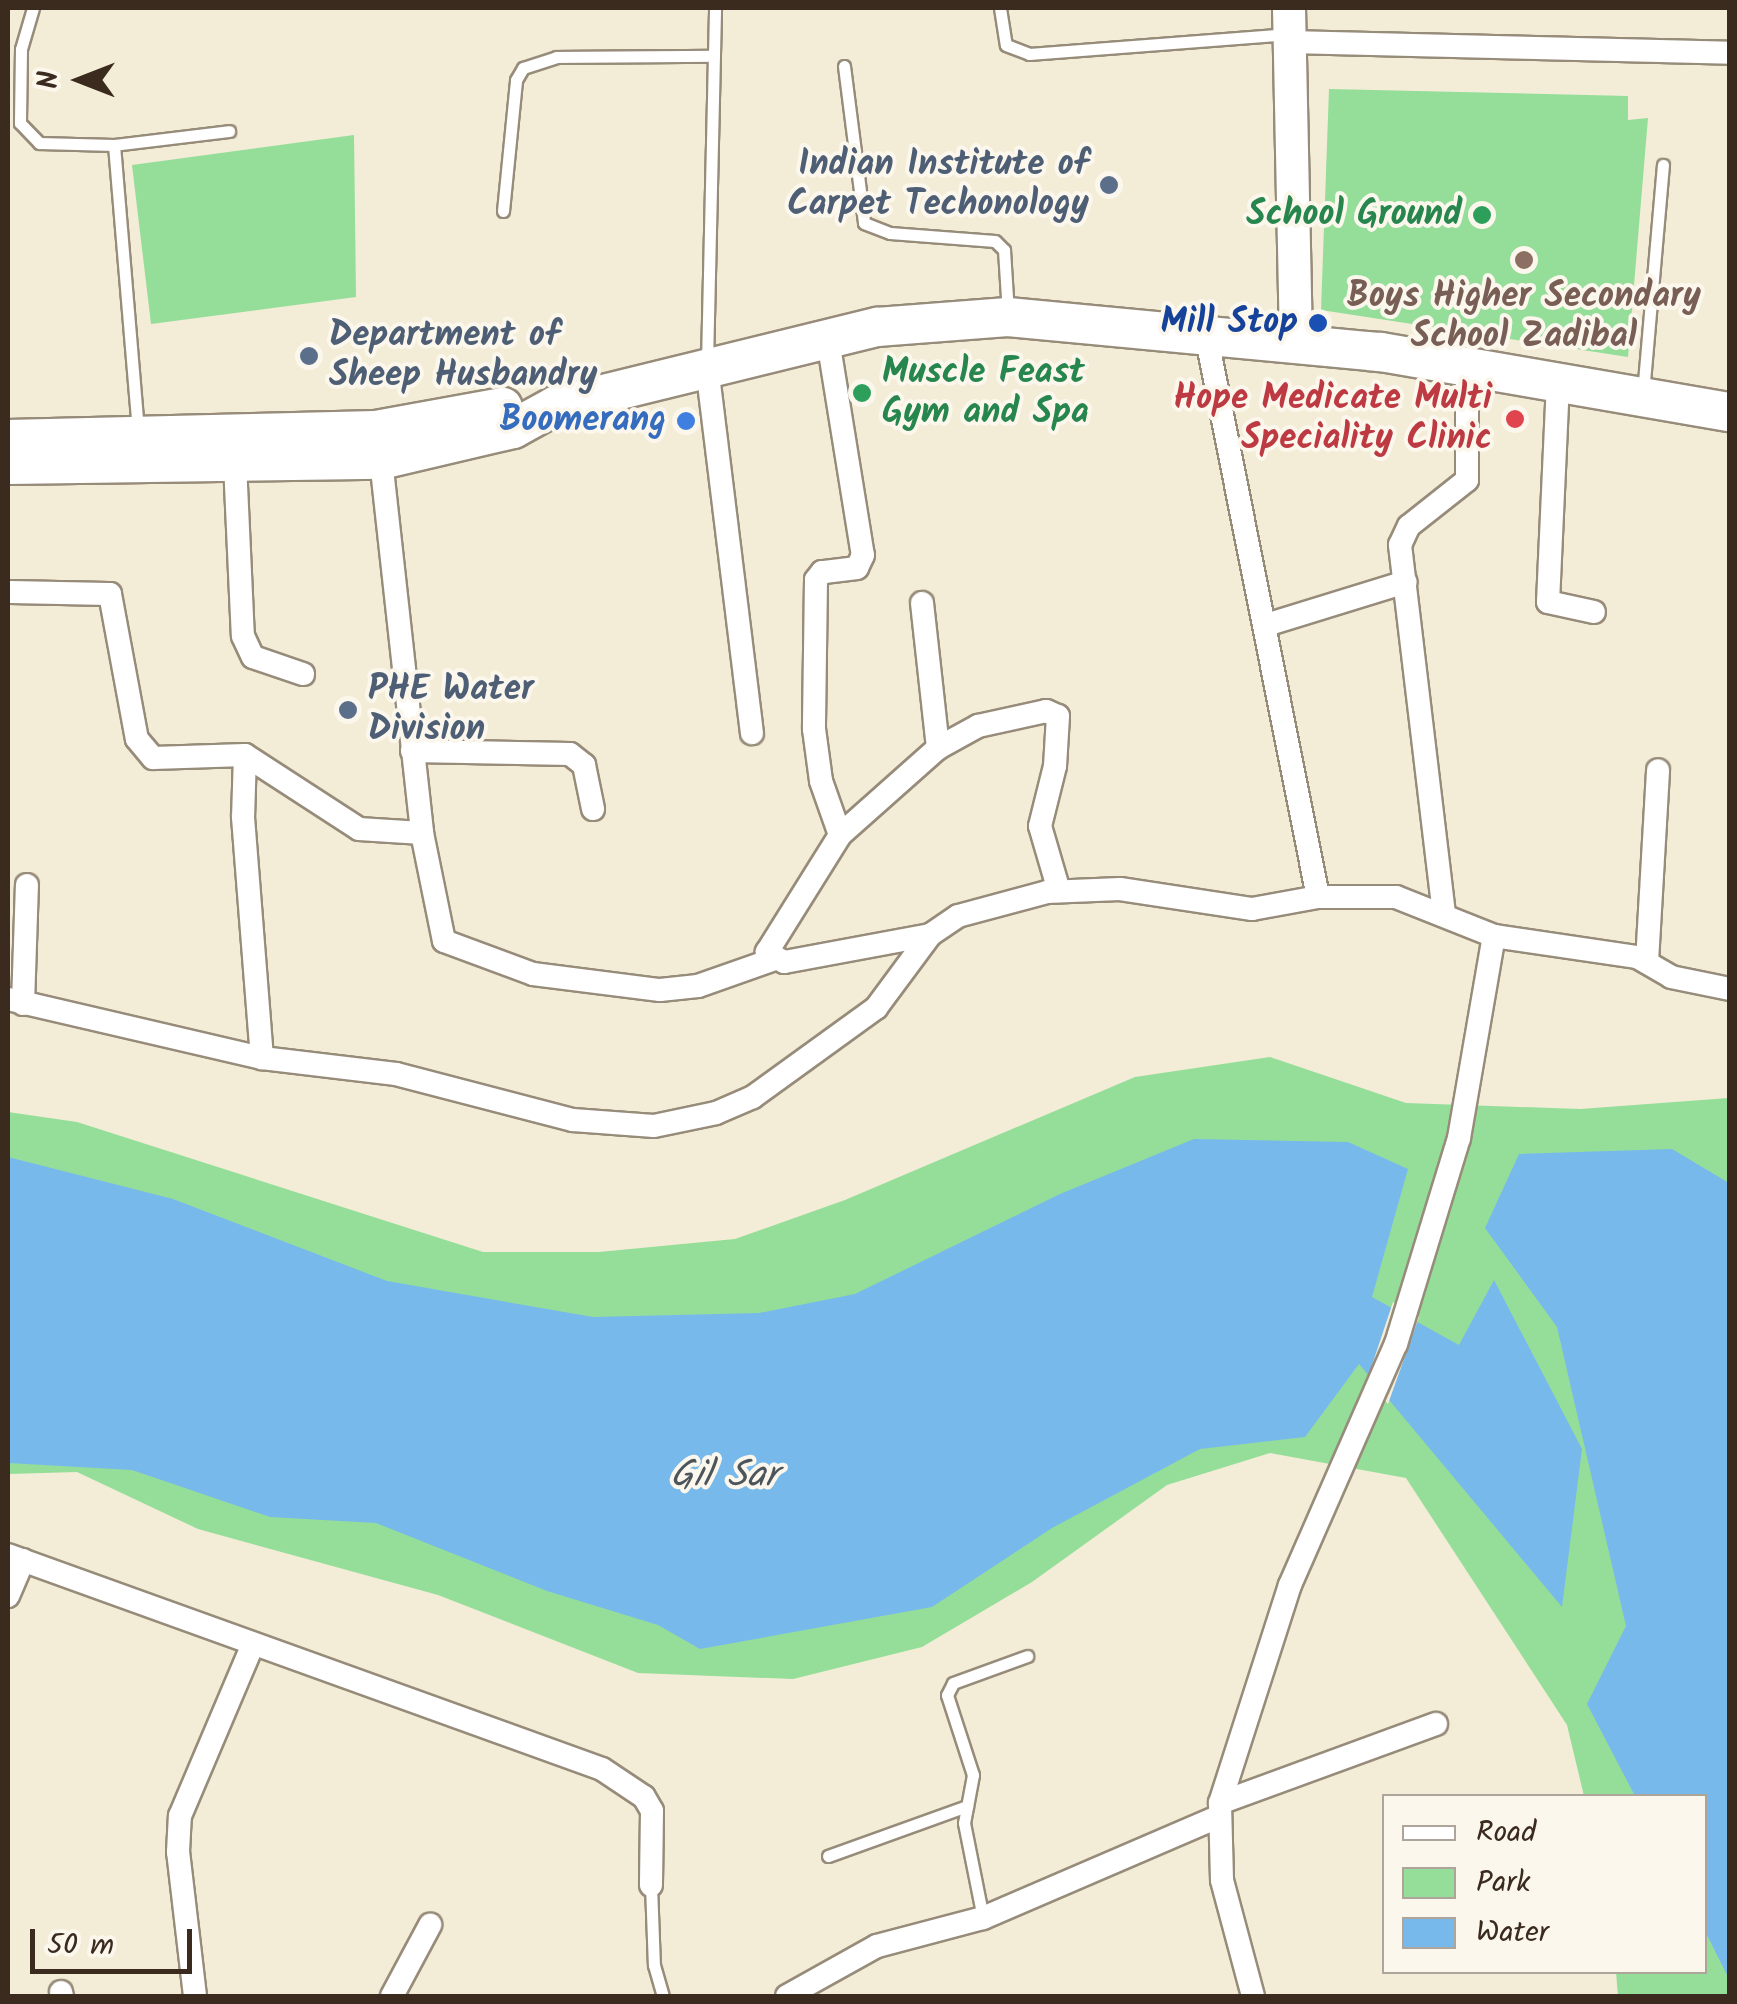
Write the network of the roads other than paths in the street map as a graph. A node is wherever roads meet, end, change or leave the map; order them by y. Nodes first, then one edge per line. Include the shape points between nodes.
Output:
1 (32, 8) edge
2 (715, 8) edge
3 (1000, 8) edge
4 (1290, 28) edge
5 (1730, 53) edge
6 (714, 56) junction
7 (844, 66) dead end
8 (229, 131) dead end
9 (114, 145) junction
10 (1663, 165) dead end
11 (503, 211) dead end
12 (1008, 317) junction
13 (1206, 334) junction
14 (828, 340) junction
15 (1296, 344) junction
16 (1467, 364) junction
17 (706, 367) junction
18 (1558, 382) junction
19 (1642, 397) junction
20 (555, 406) junction
21 (1730, 412) edge
22 (8, 439) edge
23 (138, 452) junction
24 (381, 460) junction
25 (235, 463) junction
26 (8, 465) edge
27 (1406, 582) junction
28 (8, 592) edge
29 (922, 603) dead end
30 (1594, 612) dead end
31 (1266, 625) junction
32 (303, 674) dead end
33 (752, 733) dead end
34 (938, 748) junction
35 (412, 751) junction
36 (245, 755) junction
37 (1658, 770) dead end
38 (593, 809) dead end
39 (422, 833) junction
40 (840, 834) junction
41 (27, 885) dead end
42 (1058, 891) junction
43 (1318, 897) junction
44 (1444, 914) junction
45 (930, 935) junction
46 (1494, 936) junction
47 (772, 960) junction
48 (1648, 962) junction
49 (1730, 989) edge
50 (15, 1002) edge
51 (262, 1058) junction
52 (15, 1557) edge
53 (8, 1596) edge
54 (252, 1646) junction
55 (1027, 1656) dead end
56 (1436, 1724) dead end
57 (968, 1806) junction
58 (1219, 1810) junction
59 (828, 1856) dead end
60 (651, 1885) joint
61 (983, 1918) junction
62 (430, 1925) dead end
63 (196, 1996) edge
64 (392, 1996) edge
65 (662, 1996) edge
66 (787, 1996) edge
67 (1252, 1996) edge

1 - 9 lane via 21,49 20,122 38,143
2 - 6 lane
3 - 4 lane via 1006,44 1029,54
4 - 5 street
4 - 15 main road
6 - 11 lane via 556,57 523,68
6 - 17 lane
7 - 12 lane via 864,222 890,233 995,241 1004,250
8 - 9 lane
9 - 23 lane
10 - 19 lane
12 - 13 highway
12 - 14 highway via 914,322
13 - 15 highway
13 - 31 street
14 - 17 highway
14 - 40 street via 863,555 856,568 822,572 816,580 814,729
15 - 16 highway
16 - 18 highway
16 - 27 street via 1466,480 1403,536
17 - 20 highway
17 - 33 street
18 - 19 highway
18 - 30 street via 1548,602
19 - 21 highway
20 - 23 highway via 511,405 376,430
20 - 24 highway via 513,429
22 - 23 highway
23 - 25 highway
23 - 26 highway
24 - 25 highway
24 - 35 street
25 - 32 street via 243,636 253,657
27 - 31 street
27 - 44 street
28 - 36 street via 110,594 143,750 165,759
29 - 34 street
31 - 43 street
34 - 40 street
34 - 42 street via 978,726 1054,711 1055,766 1040,826
35 - 38 street via 570,754 584,764
35 - 39 street
36 - 39 street via 359,829
36 - 51 street via 243,818
37 - 48 street
39 - 47 street via 438,929 454,950 533,974 660,990 698,986
40 - 47 street via 768,942
41 - 50 street
42 - 43 street via 1120,889 1252,909
42 - 45 street via 990,905
43 - 44 street via 1396,897
44 - 46 street
45 - 47 street
45 - 51 street via 893,988 854,1026 753,1097 687,1122 572,1120 396,1074
46 - 48 street
46 - 58 street via 1459,1138 1396,1344 1290,1585
48 - 49 street via 1688,983
50 - 51 street
52 - 53 street
52 - 54 street via 143,1599
54 - 60 street via 602,1769 652,1811
54 - 63 street via 180,1816 178,1852
55 - 57 lane via 948,1688 973,1775
56 - 58 street
57 - 59 lane
57 - 61 lane via 966,1839
58 - 61 street
58 - 67 street via 1222,1880
60 - 65 lane via 654,1966
61 - 66 street via 877,1946
62 - 64 street

